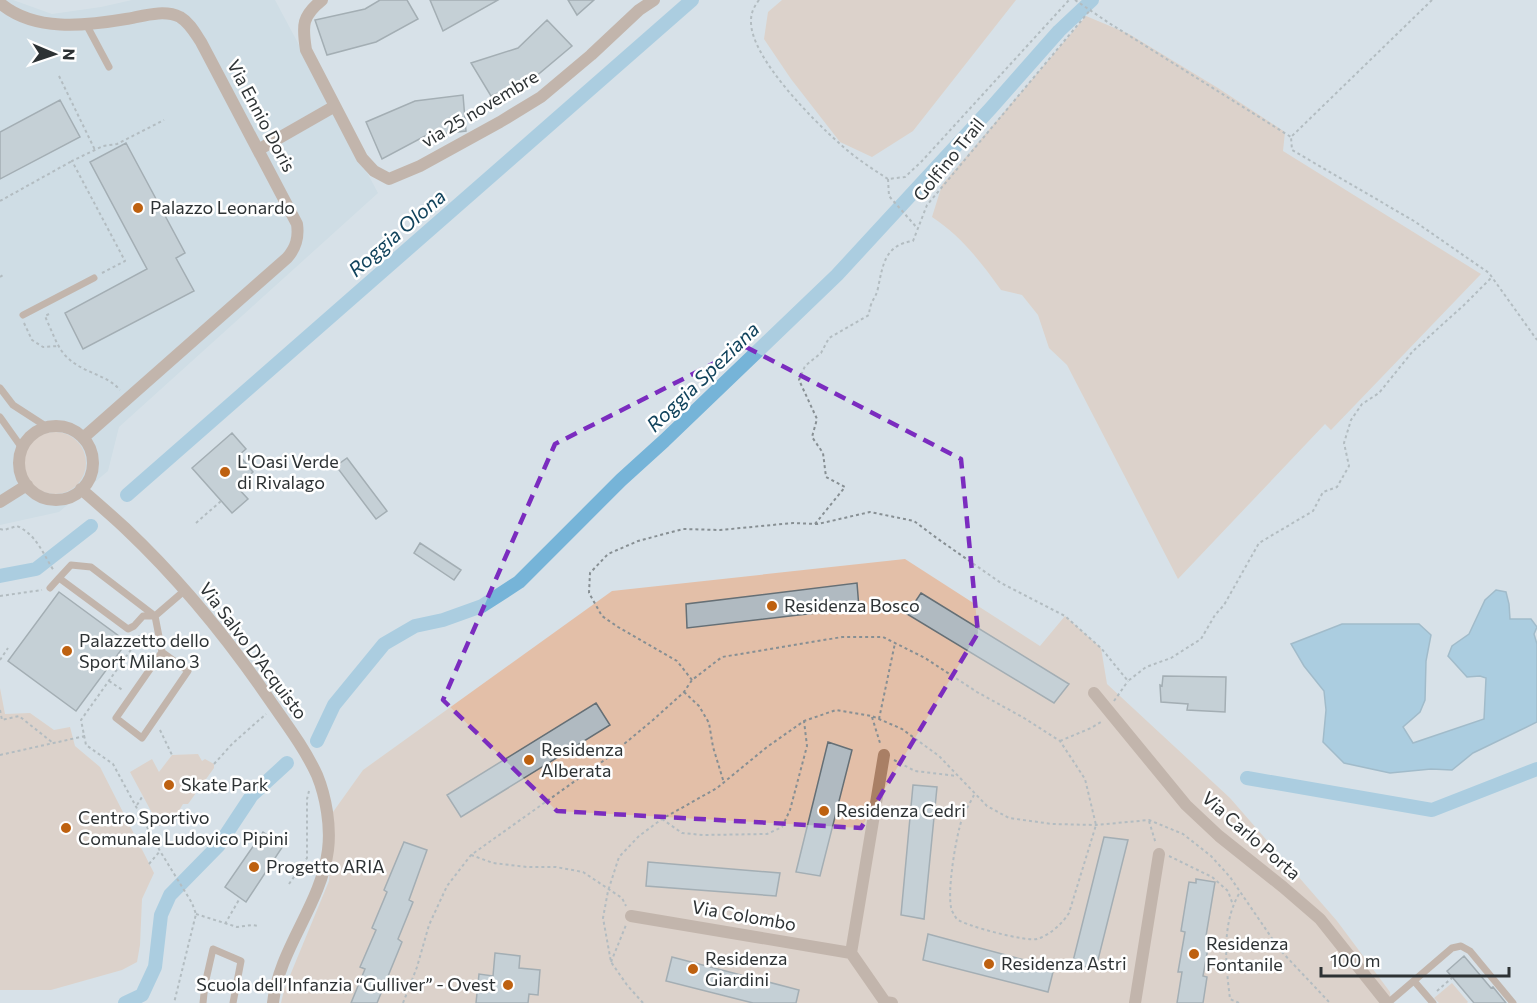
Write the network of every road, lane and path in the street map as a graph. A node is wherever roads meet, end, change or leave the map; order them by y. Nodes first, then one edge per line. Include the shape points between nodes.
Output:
1 (322, 0) edge
2 (654, 0) edge
3 (759, 0) edge
4 (1069, 0) edge
5 (1075, 0) edge
6 (1432, 0) edge
7 (0, 3) edge
8 (1091, 9) junction
9 (87, 24) junction
10 (109, 67) dead end
11 (59, 76) dead end
12 (335, 106) junction
13 (164, 120) dead end
14 (1291, 137) junction
15 (95, 150) junction
16 (258, 150) junction
17 (72, 161) junction
18 (888, 179) junction
19 (0, 201) edge
20 (917, 228) junction
21 (97, 277) joint
22 (1492, 277) junction
23 (55, 310) dead end
24 (22, 316) joint
25 (1537, 340) edge
26 (59, 346) junction
27 (0, 388) edge
28 (128, 398) junction
29 (0, 417) edge
30 (47, 427) junction
31 (83, 438) junction
32 (22, 448) junction
33 (27, 485) junction
34 (81, 489) junction
35 (221, 501) dead end
36 (0, 502) edge
37 (196, 523) dead end
38 (818, 524) junction
39 (0, 529) edge
40 (51, 566) dead end
41 (59, 578) junction
42 (50, 588) joint
43 (184, 591) junction
44 (0, 596) edge
45 (155, 616) junction
46 (128, 628) junction
47 (895, 643) junction
48 (8, 648) dead end
49 (162, 652) junction
50 (0, 660) edge
51 (692, 680) junction
52 (109, 681) junction
53 (1128, 681) junction
54 (684, 692) junction
55 (1094, 693) dead end
56 (131, 696) junction
57 (275, 706) junction
58 (0, 710) edge
59 (1111, 711) junction
60 (872, 716) junction
61 (879, 719) junction
62 (155, 720) junction
63 (804, 721) junction
64 (85, 736) junction
65 (1060, 741) junction
66 (53, 743) junction
67 (0, 755) edge
68 (172, 755) dead end
69 (884, 755) junction
70 (214, 764) dead end
71 (957, 776) junction
72 (724, 783) junction
73 (310, 790) dead end
74 (975, 795) junction
75 (142, 797) dead end
76 (137, 806) junction
77 (662, 819) junction
78 (1149, 820) junction
79 (1096, 825) junction
80 (160, 851) junction
81 (1159, 854) junction
82 (471, 855) junction
83 (149, 864) dead end
84 (289, 885) dead end
85 (608, 891) junction
86 (1240, 893) junction
87 (240, 898) dead end
88 (1233, 905) junction
89 (196, 914) junction
90 (631, 916) dead end
91 (225, 924) junction
92 (259, 926) dead end
93 (851, 953) junction
94 (1453, 977) dead end
95 (1414, 981) junction
96 (1430, 1001) edge
97 (174, 1003) edge
98 (203, 1003) edge
99 (233, 1003) edge
100 (273, 1003) edge
101 (404, 1003) edge
102 (643, 1003) edge
103 (887, 1003) edge
104 (1135, 1003) edge
105 (1239, 1003) edge
106 (1330, 1003) edge
107 (1387, 1003) edge
108 (1513, 1003) edge

1 - 12 street, via 25 novembre via 310,10 303,34 306,50
2 - 12 street, via 25 novembre via 541,97 399,176 389,179 362,158
3 - 18 path via 751,22 754,36 786,90 840,145
4 - 18 path via 922,161 905,177
5 - 8 path
6 - 14 path
7 - 9 street, Via Ennio Doris via 18,14 50,24
8 - 14 path
8 - 20 path, Golfino Trail via 927,204
9 - 10 lane
9 - 16 street, Via Ennio Doris via 168,13 188,22
11 - 15 path
12 - 16 street
13 - 15 path via 117,144
14 - 22 path via 1292,150 1414,221
15 - 17 path
16 - 28 street, Via Ennio Doris via 297,225 293,251
17 - 19 path
17 - 21 path via 126,261
18 - 20 path via 889,196
20 - 38 path, Golfino Trail via 913,242 900,243 891,251 880,272 869,315 830,338 821,353 805,366 799,380 817,419 812,437 823,453 826,477 845,487
21 - 24 lane
22 - 25 path
22 - 53 path via 1413,351 1379,393 1362,404 1346,435 1349,466 1337,487 1323,492 1313,511 1259,543 1201,639 1171,658 1146,667
23 - 26 path via 45,316
24 - 26 path via 32,340 43,348
26 - 28 path via 66,358 111,380
27 - 30 lane via 13,405
28 - 31 street, Via Ennio Doris
29 - 32 lane
30 - 31 street via 67,427
30 - 32 street via 37,431
31 - 34 street via 89,447 92,470
32 - 33 street via 20,470
33 - 34 street via 51,499 72,496
33 - 36 street
34 - 43 street, Via Salvo D'Acquisto
35 - 37 path
38 - 51 path via 683,529 608,554 590,573 589,593 602,616 677,661
38 - 53 path via 870,512 915,521 1001,583 1065,616 1101,648
39 - 40 path via 25,529
41 - 42 lane
41 - 45 lane via 71,565 91,567
41 - 46 lane
42 - 44 path
43 - 45 lane
43 - 57 street, Via Salvo D'Acquisto
45 - 46 lane via 143,616
45 - 49 lane
46 - 52 path via 140,637
47 - 51 path via 883,637 842,637 722,657
47 - 61 path
47 - 65 path
48 - 50 path
49 - 56 lane
49 - 62 lane via 188,671
51 - 54 path
52 - 56 path
52 - 64 path via 81,720
53 - 59 path
54 - 72 path via 709,723
54 - 82 path via 606,759
55 - 59 street, Via Carlo Porta
56 - 62 lane via 116,718 142,738
57 - 70 path
57 - 100 street, Via Salvo D'Acquisto via 317,776 326,805 328,850 320,885 275,983
58 - 66 path via 2,720 19,716
59 - 65 path via 1091,728
59 - 107 street, Via Carlo Porta via 1186,805 1320,920
60 - 61 path
60 - 63 path via 836,710
60 - 69 path
61 - 71 path via 902,729 930,749
62 - 68 path
63 - 72 path
63 - 77 path via 807,746 782,827 766,834 692,834 682,833
64 - 66 path
64 - 76 path via 86,745 113,764
65 - 79 path via 1085,779
66 - 67 path
69 - 71 path via 915,771
69 - 93 street
71 - 74 path
72 - 77 path
73 - 84 path via 308,858
74 - 79 path via 1009,818
74 - 79 path via 962,819 950,902 958,920 997,933 1035,940 1064,922
75 - 76 path
76 - 80 path
77 - 85 path via 619,857
78 - 79 path
78 - 81 path
78 - 86 path via 1184,834 1211,856
80 - 83 path
80 - 89 path
81 - 88 path via 1173,856 1212,877 1228,891
81 - 104 street
82 - 85 path via 494,863 583,872
82 - 101 path via 447,886 433,915
85 - 102 path via 603,918 612,962
86 - 88 path
86 - 106 path via 1280,950
87 - 91 path
88 - 105 path via 1226,952 1227,981 1230,999
89 - 91 path
89 - 97 path
90 - 93 street, Via Colombo
91 - 92 path
93 - 103 street
94 - 96 path
95 - 96 lane
95 - 107 lane
95 - 108 lane via 1452,948 1461,946 1470,951
98 - 99 lane via 213,949 241,961

